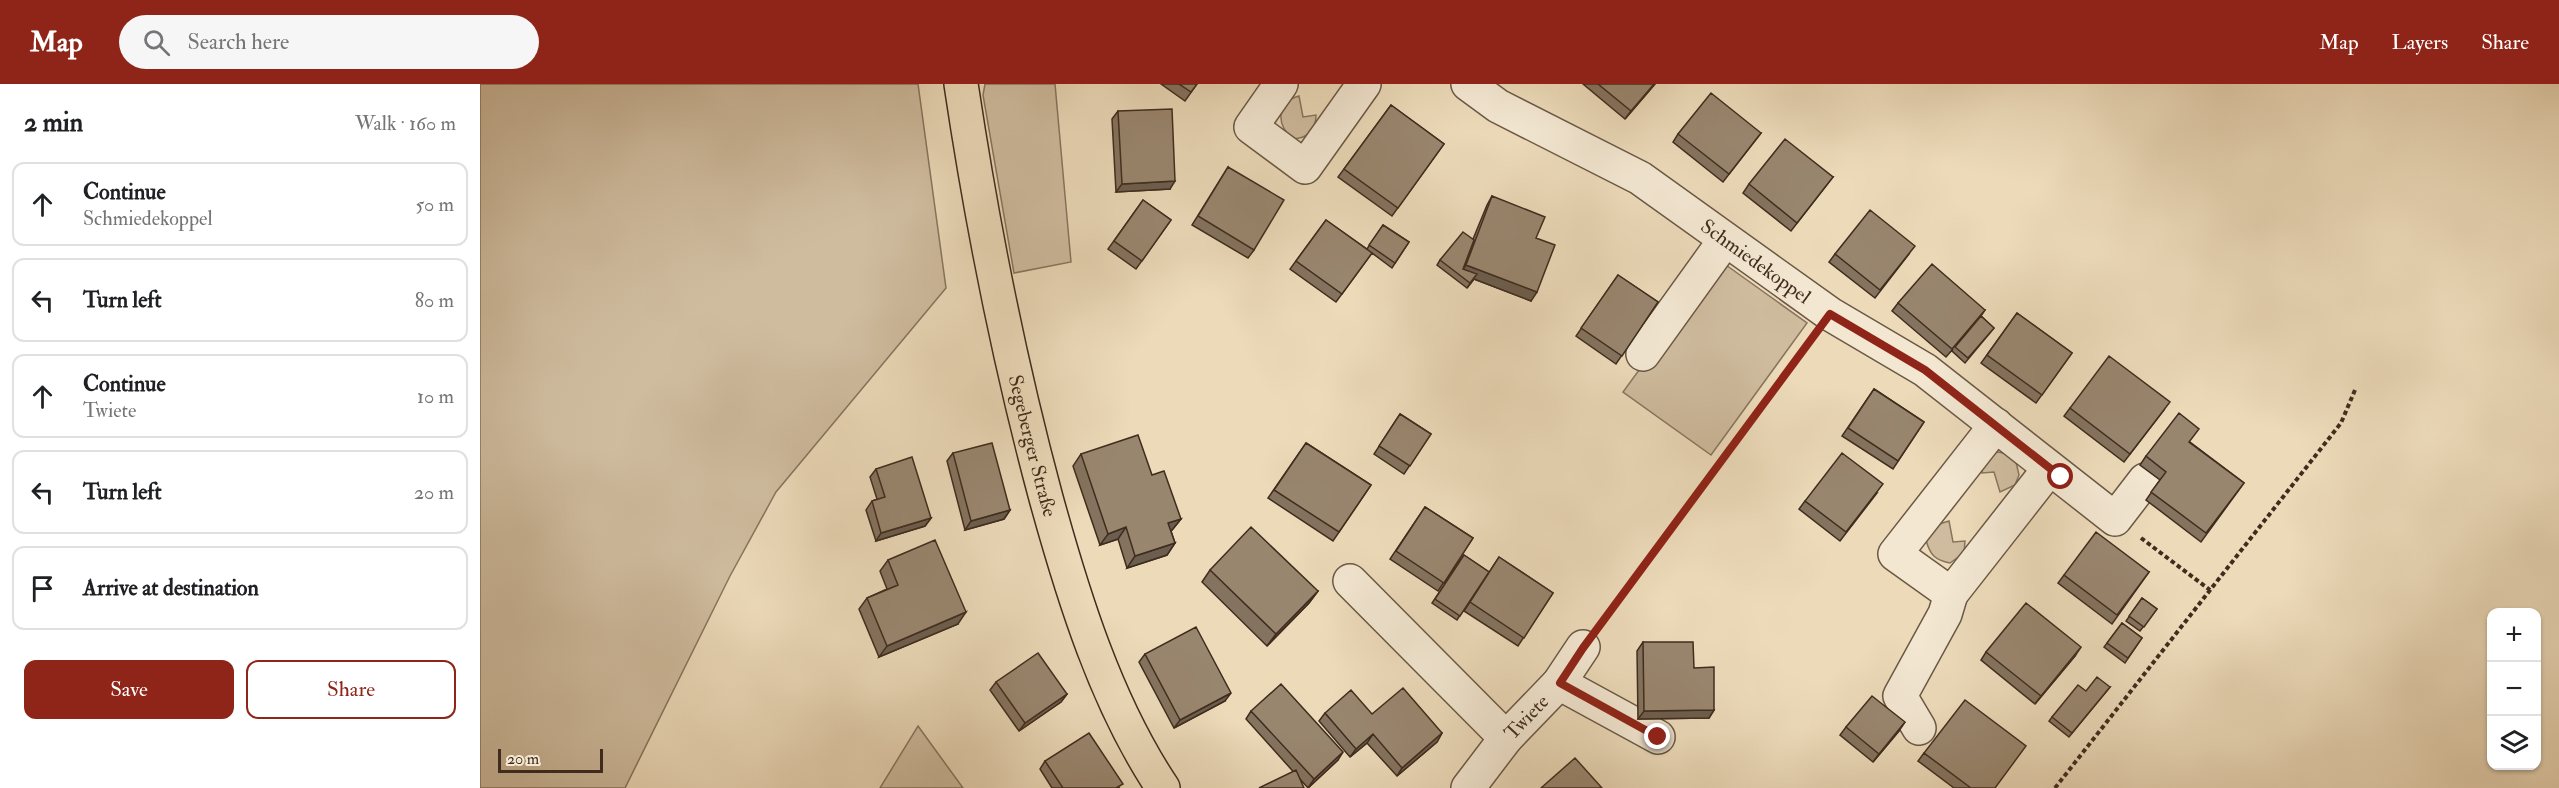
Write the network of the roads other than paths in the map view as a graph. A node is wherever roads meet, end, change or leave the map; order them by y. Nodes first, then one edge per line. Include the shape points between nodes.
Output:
1 (961, 84) edge
2 (1281, 84) edge
3 (1364, 84) edge
4 (1468, 84) edge
5 (1725, 240) junction
6 (1643, 354) dead end
7 (1995, 425) junction
8 (2055, 473) junction
9 (2145, 480) dead end
10 (1350, 581) dead end
11 (1951, 594) junction
12 (1583, 648) road end
13 (1560, 683) junction
14 (1919, 728) dead end
15 (1658, 737) dead end
16 (1506, 738) junction
17 (1163, 788) edge
18 (1468, 788) edge

1 - 17 main road, Segeberger Straße via 997,296 1065,566 1100,665 1145,761
2 - 3 street via 1251,127 1305,167
4 - 5 street, Schmiedekoppel via 1498,106 1640,178
5 - 6 street
5 - 7 street, Schmiedekoppel via 1830,314 1925,370
7 - 8 street, Schmiedekoppel
7 - 11 street via 1895,554
8 - 9 street, Schmiedekoppel via 2115,519
8 - 11 street
10 - 16 street
11 - 14 street via 1945,614 1900,696
12 - 13 street, Twiete
13 - 15 street
13 - 16 street, Twiete
16 - 18 street, Twiete

